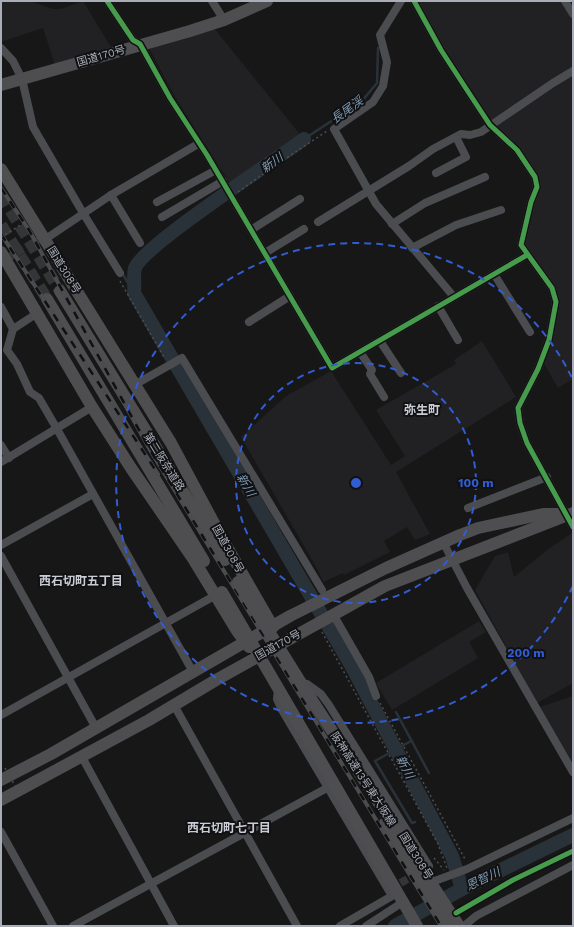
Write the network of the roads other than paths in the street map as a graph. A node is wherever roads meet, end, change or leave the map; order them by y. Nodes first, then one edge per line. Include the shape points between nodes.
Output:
1 (107, 1) edge
2 (212, 1) edge
3 (267, 1) edge
4 (401, 1) edge
5 (414, 1) edge
6 (565, 1) edge
7 (246, 5) edge
8 (573, 14) edge
9 (224, 20) junction
10 (140, 44) junction
11 (1, 48) edge
12 (573, 71) edge
13 (22, 79) junction
14 (1, 85) edge
15 (490, 124) junction
16 (456, 137) junction
17 (198, 144) junction
18 (1, 169) edge
19 (216, 170) junction
20 (436, 173) dead end
21 (485, 177) dead end
22 (223, 181) junction
23 (368, 192) junction
24 (111, 196) junction
25 (300, 199) dead end
26 (157, 202) dead end
27 (501, 210) dead end
28 (83, 213) junction
29 (162, 217) dead end
30 (318, 222) dead end
31 (392, 224) junction
32 (304, 229) dead end
33 (251, 230) junction
34 (44, 240) junction
35 (140, 243) dead end
36 (412, 248) junction
37 (1, 252) edge
38 (265, 253) junction
39 (527, 255) junction
40 (120, 273) road end
41 (494, 274) junction
42 (290, 296) junction
43 (454, 297) junction
44 (438, 306) junction
45 (1, 307) edge
46 (36, 314) junction
47 (249, 322) dead end
48 (13, 329) junction
49 (530, 332) dead end
50 (458, 340) dead end
51 (380, 341) junction
52 (4, 351) edge
53 (360, 352) junction
54 (401, 374) dead end
55 (136, 384) junction
56 (384, 397) dead end
57 (92, 408) junction
58 (57, 429) junction
59 (1, 445) edge
60 (9, 458) junction
61 (1, 462) edge
62 (547, 477) junction
63 (93, 494) junction
64 (468, 508) dead end
65 (570, 513) edge
66 (573, 527) edge
67 (223, 540) junction
68 (443, 542) junction
69 (1, 546) edge
70 (1, 556) edge
71 (192, 557) junction
72 (451, 560) junction
73 (216, 595) junction
74 (317, 599) junction
75 (326, 621) junction
76 (166, 624) junction
77 (271, 629) junction
78 (249, 642) junction
79 (282, 642) junction
80 (256, 657) junction
81 (193, 672) junction
82 (69, 678) junction
83 (307, 684) junction
84 (278, 690) junction
85 (376, 696) road end
86 (174, 705) junction
87 (1, 715) edge
88 (96, 728) junction
89 (82, 757) junction
90 (573, 772) edge
91 (1, 780) edge
92 (327, 788) junction
93 (1, 800) edge
94 (573, 818) edge
95 (1, 832) edge
96 (246, 832) junction
97 (573, 865) edge
98 (427, 867) dead end
99 (150, 883) junction
100 (431, 887) junction
101 (404, 903) junction
102 (416, 923) edge
103 (466, 925) edge
104 (53, 926) edge
105 (73, 926) edge
106 (174, 926) edge
107 (297, 926) edge
108 (340, 926) edge
109 (366, 926) edge
110 (423, 926) edge
111 (448, 926) edge

1 - 10 street via 133,40
2 - 9 street
3 - 7 highway, 国道170号
4 - 23 street via 380,35 387,62 383,86 373,102 334,129
5 - 15 street via 441,50
6 - 8 street
7 - 9 highway, 国道170号
9 - 10 highway, 国道170号
10 - 13 highway, 国道170号
10 - 17 street
11 - 13 street via 13,61
12 - 15 street
13 - 14 highway, 国道170号
13 - 28 street via 33,127
15 - 16 street via 481,132
15 - 39 street via 517,150 535,177 537,187 521,245
16 - 20 street via 466,157
16 - 23 street via 433,149
17 - 19 street
17 - 24 street
18 - 34 highway, 国道308号
19 - 22 street
19 - 26 street
21 - 31 street via 425,203
22 - 29 street
22 - 33 street
23 - 30 street
23 - 31 street
24 - 28 street
24 - 35 street
25 - 33 street
27 - 36 street via 456,225
28 - 34 street
28 - 40 street
31 - 36 street
32 - 38 street
33 - 38 street
34 - 55 highway, 国道308号
36 - 43 street
37 - 46 highway
38 - 42 street
39 - 41 street
39 - 62 street via 552,288 556,302 550,340 518,408 527,443
41 - 43 street
41 - 49 street
42 - 47 street
42 - 53 street via 332,368
43 - 44 street
44 - 50 street
44 - 51 street
45 - 48 street
46 - 48 street
46 - 57 highway
48 - 52 street
51 - 53 street
51 - 54 street
52 - 58 street via 17,364 30,392 39,398
53 - 56 street via 372,370 370,374
55 - 67 highway, 国道308号
55 - 74 street via 182,358
57 - 58 street
57 - 71 highway
58 - 60 street
58 - 63 street
59 - 60 street
60 - 61 street
62 - 64 street
62 - 65 street
63 - 69 street
63 - 76 street
65 - 66 street
65 - 68 highway, 国道170号 via 543,514 513,520 478,528
65 - 72 highway, 国道170号
67 - 77 highway, 国道308号
67 - 77 highway, 第二阪奈道路, bridge via 122,378 60,291
68 - 72 street
68 - 74 highway, 国道170号
70 - 82 street
71 - 73 highway
71 - 78 highway, 第二阪奈道路, bridge via 94,395 47,299
72 - 75 highway, 国道170号 via 386,586
72 - 90 street
73 - 76 street
73 - 78 highway via 237,631
74 - 77 highway, 国道170号
75 - 79 highway, 国道170号
75 - 85 street via 369,677
76 - 81 street
76 - 82 street
77 - 78 highway, 国道170号
77 - 79 highway, 国道308号
77 - 103 highway, 阪神高速13号東大阪線, bridge
78 - 80 highway
78 - 81 highway, 国道170号
78 - 102 highway, bridge
79 - 80 highway, 国道170号
79 - 83 highway, 国道308号
79 - 100 highway via 283,659
80 - 84 highway
80 - 86 highway, 国道170号
81 - 88 highway, 国道170号
82 - 87 street
82 - 88 street
83 - 98 street via 321,694 329,705 429,866
83 - 100 highway, 国道308号
84 - 92 street via 277,699 282,710
84 - 101 highway
86 - 89 highway, 国道170号
86 - 96 street
88 - 91 highway, 国道170号
89 - 93 highway, 国道170号
89 - 99 street
92 - 96 street
92 - 108 street via 392,896
94 - 100 street via 469,868 448,872
95 - 104 street
96 - 99 street
96 - 107 street
97 - 103 street
99 - 105 street
99 - 106 street
100 - 103 highway, 国道308号, bridge
100 - 111 highway
101 - 102 highway, bridge
101 - 109 street
102 - 110 highway, bridge

